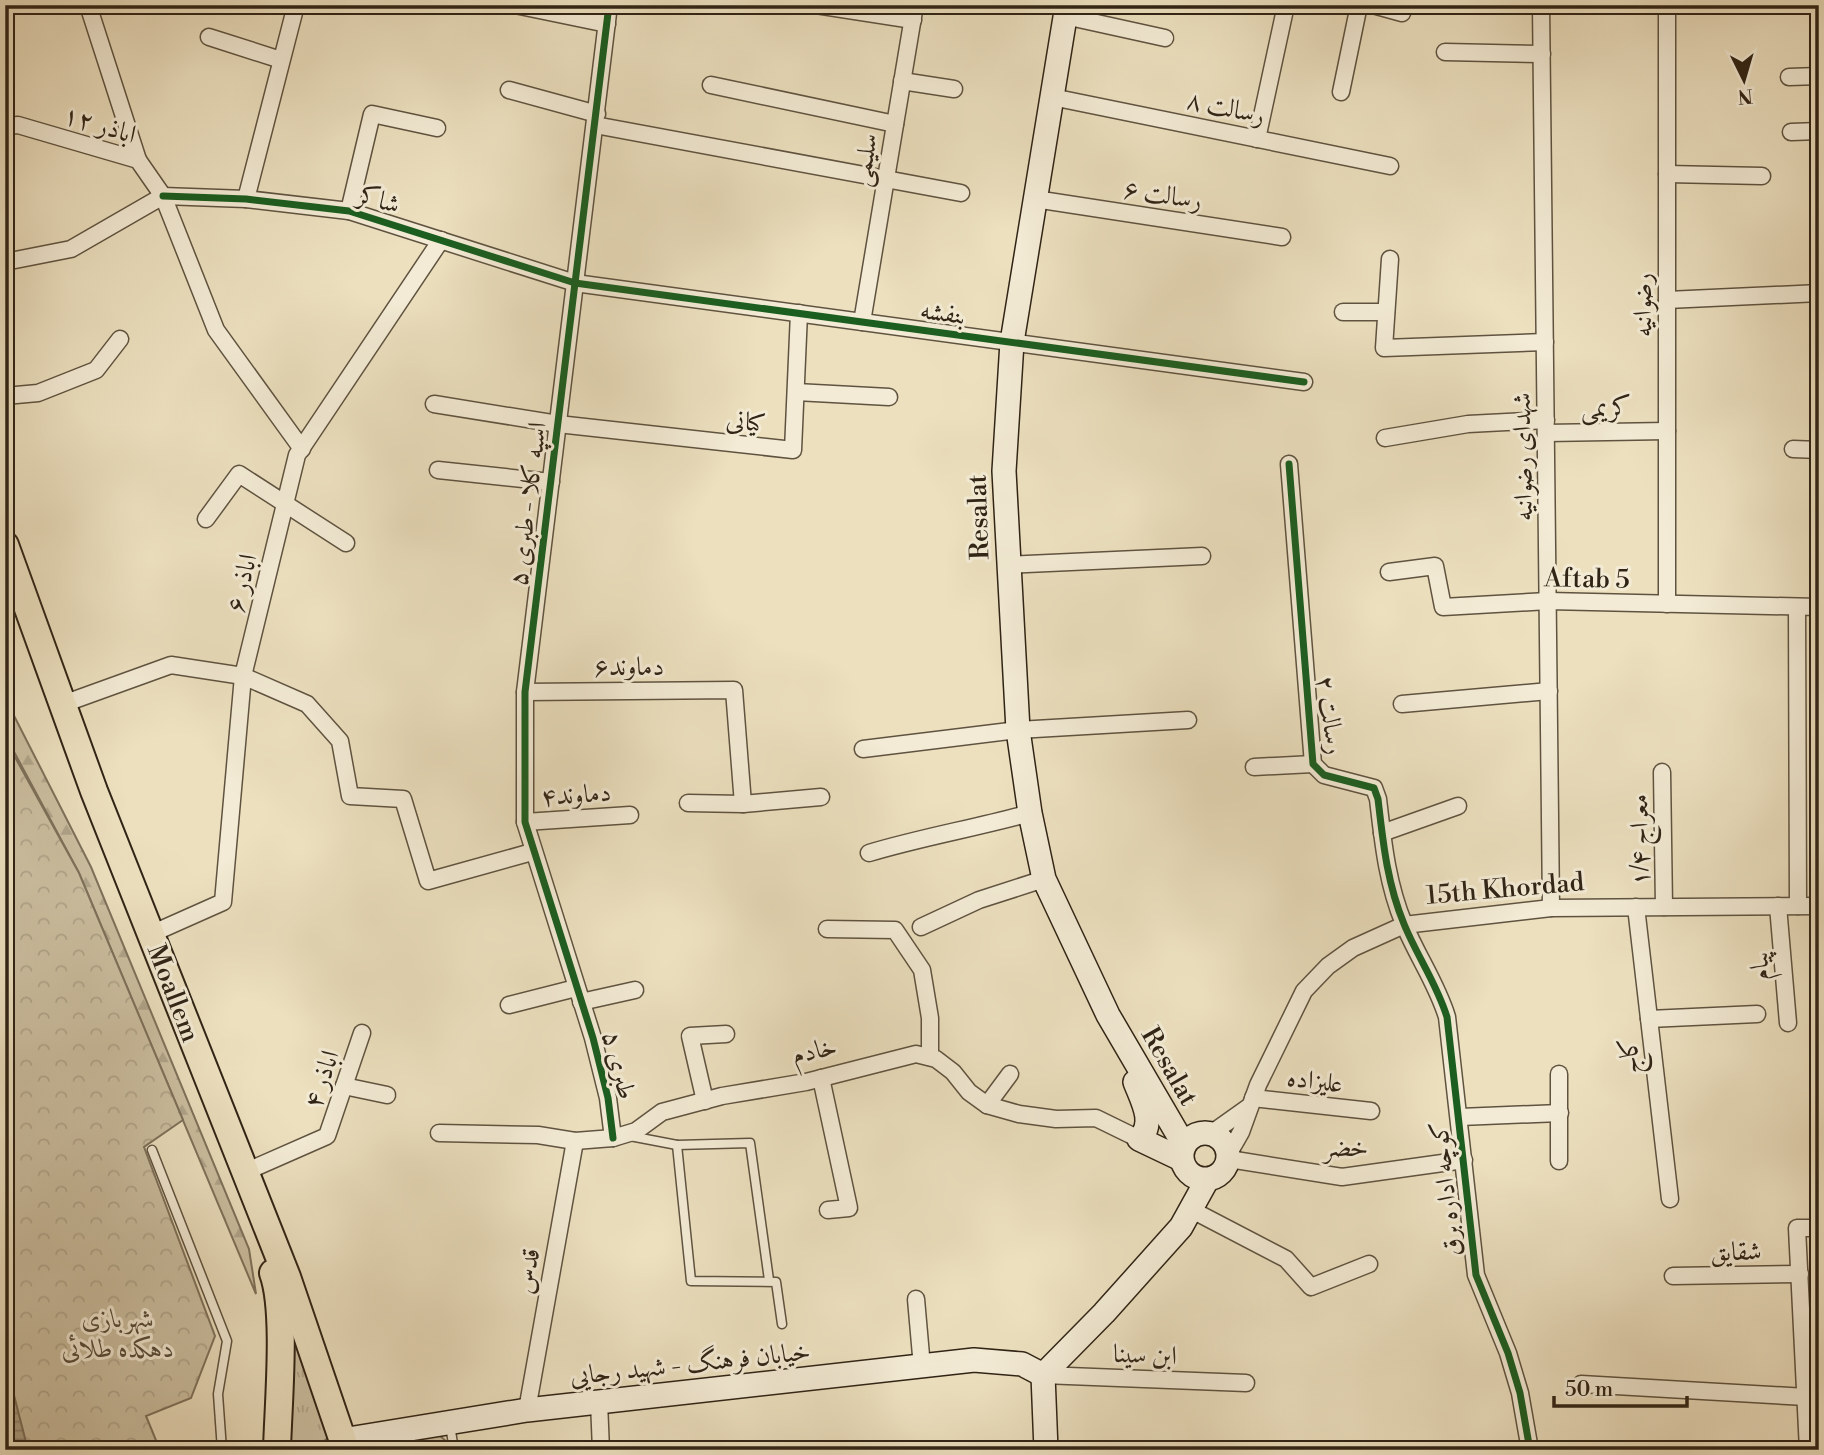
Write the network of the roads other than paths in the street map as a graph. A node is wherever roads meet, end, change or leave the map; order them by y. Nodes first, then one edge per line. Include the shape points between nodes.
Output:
1 (89, 5) edge
2 (296, 5) edge
3 (515, 5) edge
4 (610, 5) edge
5 (816, 5) edge
6 (1286, 5) edge
7 (1359, 5) edge
8 (1373, 5) edge
9 (1541, 5) edge
10 (1667, 5) edge
11 (1066, 11) edge
12 (914, 13) edge
13 (1402, 13) dead end
14 (607, 24) junction
15 (209, 37) dead end
16 (1165, 38) dead end
17 (1445, 52) dead end
18 (1542, 54) junction
19 (281, 60) junction
20 (1819, 76) edge
21 (1789, 77) dead end
22 (902, 81) junction
23 (711, 85) dead end
24 (954, 89) dead end
25 (509, 90) dead end
26 (1341, 92) dead end
27 (1052, 97) junction
28 (596, 119) junction
29 (895, 124) junction
30 (5, 126) edge
31 (437, 128) dead end
32 (1819, 131) edge
33 (1791, 132) dead end
34 (1257, 139) junction
35 (138, 160) junction
36 (1390, 166) dead end
37 (1667, 174) junction
38 (1762, 176) dead end
39 (886, 179) junction
40 (961, 193) dead end
41 (163, 196) junction
42 (246, 199) junction
43 (1035, 199) junction
44 (349, 211) junction
45 (1282, 237) dead end
46 (441, 240) junction
47 (1390, 259) dead end
48 (5, 262) edge
49 (575, 283) junction
50 (1819, 293) edge
51 (1667, 300) junction
52 (1343, 312) dead end
53 (1386, 312) junction
54 (799, 313) junction
55 (862, 322) junction
56 (120, 339) dead end
57 (1012, 342) junction
58 (1545, 342) junction
59 (1304, 382) dead end
60 (796, 392) junction
61 (5, 396) edge
62 (889, 397) dead end
63 (434, 404) dead end
64 (558, 425) junction
65 (1546, 426) junction
66 (1667, 431) junction
67 (1385, 438) dead end
68 (302, 449) junction
69 (1793, 449) dead end
70 (1819, 450) edge
71 (1289, 464) dead end
72 (438, 470) dead end
73 (551, 482) junction
74 (285, 504) junction
75 (206, 519) dead end
76 (346, 543) dead end
77 (5, 545) edge
78 (1202, 556) dead end
79 (1007, 565) junction
80 (1389, 572) dead end
81 (5, 590) edge
82 (1548, 601) junction
83 (1667, 604) junction
84 (1797, 607) junction
85 (1819, 607) edge
86 (243, 676) junction
87 (1549, 691) junction
88 (525, 692) junction
89 (64, 704) junction
90 (1402, 704) dead end
91 (1188, 720) dead end
92 (1018, 730) junction
93 (863, 749) dead end
94 (1313, 764) junction
95 (1254, 767) dead end
96 (1662, 772) dead end
97 (821, 797) dead end
98 (688, 803) dead end
99 (743, 804) junction
100 (1458, 806) dead end
101 (1030, 813) junction
102 (630, 816) dead end
103 (525, 822) junction
104 (1382, 833) junction
105 (532, 852) junction
106 (869, 853) dead end
107 (1044, 879) junction
108 (1664, 906) junction
109 (1778, 906) junction
110 (1798, 906) junction
111 (1819, 906) edge
112 (1636, 907) junction
113 (1551, 908) junction
114 (1404, 925) junction
115 (921, 927) dead end
116 (827, 929) dead end
117 (151, 934) junction
118 (635, 990) dead end
119 (579, 995) junction
120 (509, 1006) dead end
121 (1757, 1014) dead end
122 (1108, 1015) junction
123 (1649, 1019) junction
124 (1788, 1023) dead end
125 (362, 1033) dead end
126 (726, 1034) dead end
127 (930, 1057) junction
128 (1010, 1074) dead end
129 (1559, 1074) dead end
130 (821, 1078) junction
131 (344, 1086) junction
132 (387, 1095) dead end
133 (705, 1101) junction
134 (1251, 1102) junction
135 (988, 1105) junction
136 (1371, 1111) dead end
137 (1560, 1113) junction
138 (1460, 1117) junction
139 (439, 1133) dead end
140 (1212, 1133) junction
141 (619, 1136) junction
142 (1139, 1139) junction
143 (575, 1141) junction
144 (677, 1145) junction
145 (152, 1150) dead end
146 (1183, 1152) junction
147 (1229, 1156) junction
148 (1464, 1160) junction
149 (1559, 1161) dead end
150 (245, 1172) junction
151 (1207, 1180) junction
152 (1670, 1199) dead end
153 (1190, 1209) junction
154 (828, 1210) dead end
155 (1819, 1228) edge
156 (1369, 1264) dead end
157 (1800, 1274) junction
158 (1673, 1276) dead end
159 (769, 1280) junction
160 (916, 1299) dead end
161 (782, 1324) dead end
162 (922, 1367) junction
163 (1044, 1375) junction
164 (1245, 1383) dead end
165 (1581, 1384) dead end
166 (1805, 1397) junction
167 (598, 1402) junction
168 (527, 1409) junction
169 (449, 1423) junction
170 (341, 1447) edge
171 (222, 1450) edge
172 (276, 1450) edge
173 (454, 1450) edge
174 (601, 1450) edge
175 (1046, 1450) edge
176 (1530, 1450) edge
177 (1808, 1450) edge

1 - 35 street
2 - 19 street
3 - 14 street
4 - 14 street, اسپه کلا - طبری ۵
5 - 12 street
6 - 34 street
7 - 26 street
8 - 13 street
9 - 18 street, شهدای رضوانیه
10 - 37 street, رضوانیه
11 - 16 street
11 - 27 main road, Resalat
12 - 22 street, سلیمی
14 - 28 street, اسپه کلا - طبری ۵
15 - 19 street
17 - 18 street
18 - 58 street, شهدای رضوانیه
19 - 42 street
20 - 21 street
22 - 24 street
22 - 29 street, سلیمی
23 - 29 street
25 - 28 street
27 - 34 street, رسالت ۸
27 - 43 main road, Resalat
28 - 39 street
28 - 49 street, اسپه کلا - طبری ۵
29 - 39 street, سلیمی
30 - 35 street, اباذر ۱۲ via 18,125
31 - 44 street via 372,114
32 - 33 street
34 - 36 street, رسالت ۸
35 - 41 street, اباذر ۱۲
37 - 38 street
37 - 51 street, رضوانیه
39 - 40 street
39 - 55 street, سلیمی
41 - 42 street, شاکر
41 - 48 street via 71,249
41 - 68 street, اباذر ۱۲ via 216,330
42 - 44 street, شاکر
43 - 45 street, رسالت ۶
43 - 57 main road, Resalat
44 - 46 street, شاکر
46 - 49 street, شاکر
46 - 68 street, اباذر ۶
47 - 53 street
49 - 54 street, بنفشه
49 - 64 street, اسپه کلا - طبری ۵
50 - 51 street
51 - 66 street, رضوانیه
52 - 53 street
53 - 58 street via 1384,348
54 - 55 street, بنفشه
54 - 60 street, کیانی
55 - 57 street, بنفشه
56 - 61 street via 96,370 37,393
57 - 59 street, بنفشه
57 - 79 main road, Resalat via 1004,471
58 - 65 street, شهدای رضوانیه
60 - 62 street
60 - 64 street, کیانی via 793,450
63 - 64 street
64 - 73 street, اسپه کلا - طبری ۵
65 - 66 street, کریمی
65 - 67 street, کریمی via 1468,424
65 - 82 street, شهدای رضوانیه
66 - 83 street, رضوانیه
68 - 74 street, اباذر ۶
69 - 70 street
71 - 94 street, رسالت ۲
72 - 73 street
73 - 88 street, اسپه کلا - طبری ۵
74 - 75 street via 239,474
74 - 76 street
74 - 86 street, اباذر ۶
77 - 89 main road, Moallem
78 - 79 street
79 - 92 main road, Resalat
80 - 82 street, Aftab 5 via 1434,566 1443,607
81 - 172 main road, Moallem via 277,1284
82 - 83 street, Aftab 5
82 - 87 street, شهدای رضوانیه
83 - 84 street, Aftab 5
84 - 85 street, Aftab 5
84 - 110 street
86 - 89 street via 171,665
86 - 105 street via 307,704 340,741 350,796 403,799 428,881
86 - 117 street, اباذر ۶ via 223,902
87 - 90 street
87 - 113 street, شهدای رضوانیه
88 - 99 street, دماوند۶ via 734,690
88 - 103 street, اسپه کلا - طبری ۵
89 - 117 main road, Moallem
91 - 92 street
92 - 93 street
92 - 101 main road, Resalat
94 - 95 street
94 - 104 street, رسالت ۲ via 1324,775 1374,788
96 - 108 street, معراج ۱/۴
97 - 99 street
98 - 99 street
100 - 104 street
101 - 106 street
101 - 107 main road, Resalat
102 - 103 street, دماوند۴
103 - 105 street, اسپه کلا - طبری ۵
104 - 114 street, رسالت ۲ via 1388,881
105 - 119 street, اسپه کلا - طبری ۵
107 - 115 street via 979,900
107 - 122 main road, Resalat
108 - 109 street, 15th Khordad
108 - 112 street, 15th Khordad
109 - 110 street, 15th Khordad
109 - 124 street, پیام
110 - 111 street, 15th Khordad
112 - 113 street, 15th Khordad
112 - 123 street, کاج
113 - 114 street, 15th Khordad
114 - 134 street, 15th Khordad via 1353,948 1304,991
114 - 138 street, کوچه اداره برق via 1447,1017
116 - 127 street via 895,930 922,970 930,1018
117 - 150 main road, Moallem
118 - 119 street
119 - 120 street
119 - 141 street, طبری ۵
121 - 123 street
122 - 142 main road, Resalat via 1114,1042 1136,1083 1148,1122
122 - 146 main road, Resalat
123 - 152 street, کاج
125 - 131 street, اباذر ۴
126 - 133 street via 690,1036
127 - 130 street, خادم via 916,1054
127 - 135 street
128 - 135 street
129 - 137 street
130 - 133 street, خادم
130 - 154 street via 849,1208
131 - 132 street
131 - 150 street, اباذر ۴ via 327,1136
133 - 141 street, خادم via 662,1112
134 - 136 street, علیزاده
134 - 140 street, 15th Khordad
134 - 147 street, 15th Khordad
135 - 142 street via 1056,1119 1096,1118
137 - 138 street
137 - 149 street
138 - 148 street, کوچه اداره برق
139 - 143 street, خادم via 538,1135
140 - 146 main road via 1196,1134
140 - 147 main road via 1224,1140
141 - 143 street, خادم
141 - 144 lane
142 - 146 main road
143 - 168 street, قدس
144 - 159 lane via 750,1143
144 - 159 lane via 691,1281
145 - 171 lane via 227,1340 218,1394
146 - 151 main road via 1185,1170
147 - 148 street, خضر via 1342,1177
147 - 151 main road via 1222,1173
148 - 176 street, کوچه اداره برق via 1476,1275 1508,1353
150 - 170 main road, Moallem via 288,1278
151 - 153 main road
153 - 156 street via 1286,1259 1311,1287
153 - 163 main road via 1181,1227
155 - 157 street via 1797,1228
157 - 158 street, شقایق
157 - 166 street
159 - 161 lane via 776,1282
160 - 162 street
162 - 163 main road, خیابان فرهنگ - شهید رجایی via 995,1360 1022,1364
162 - 167 main road, خیابان فرهنگ - شهید رجایی
163 - 164 street, ابن سینا
163 - 175 main road
165 - 166 street
166 - 177 street
167 - 168 main road, خیابان فرهنگ - شهید رجایی
167 - 174 street
168 - 169 main road, خیابان فرهنگ - شهید رجایی
169 - 170 main road, خیابان فرهنگ - شهید رجایی
169 - 173 lane

